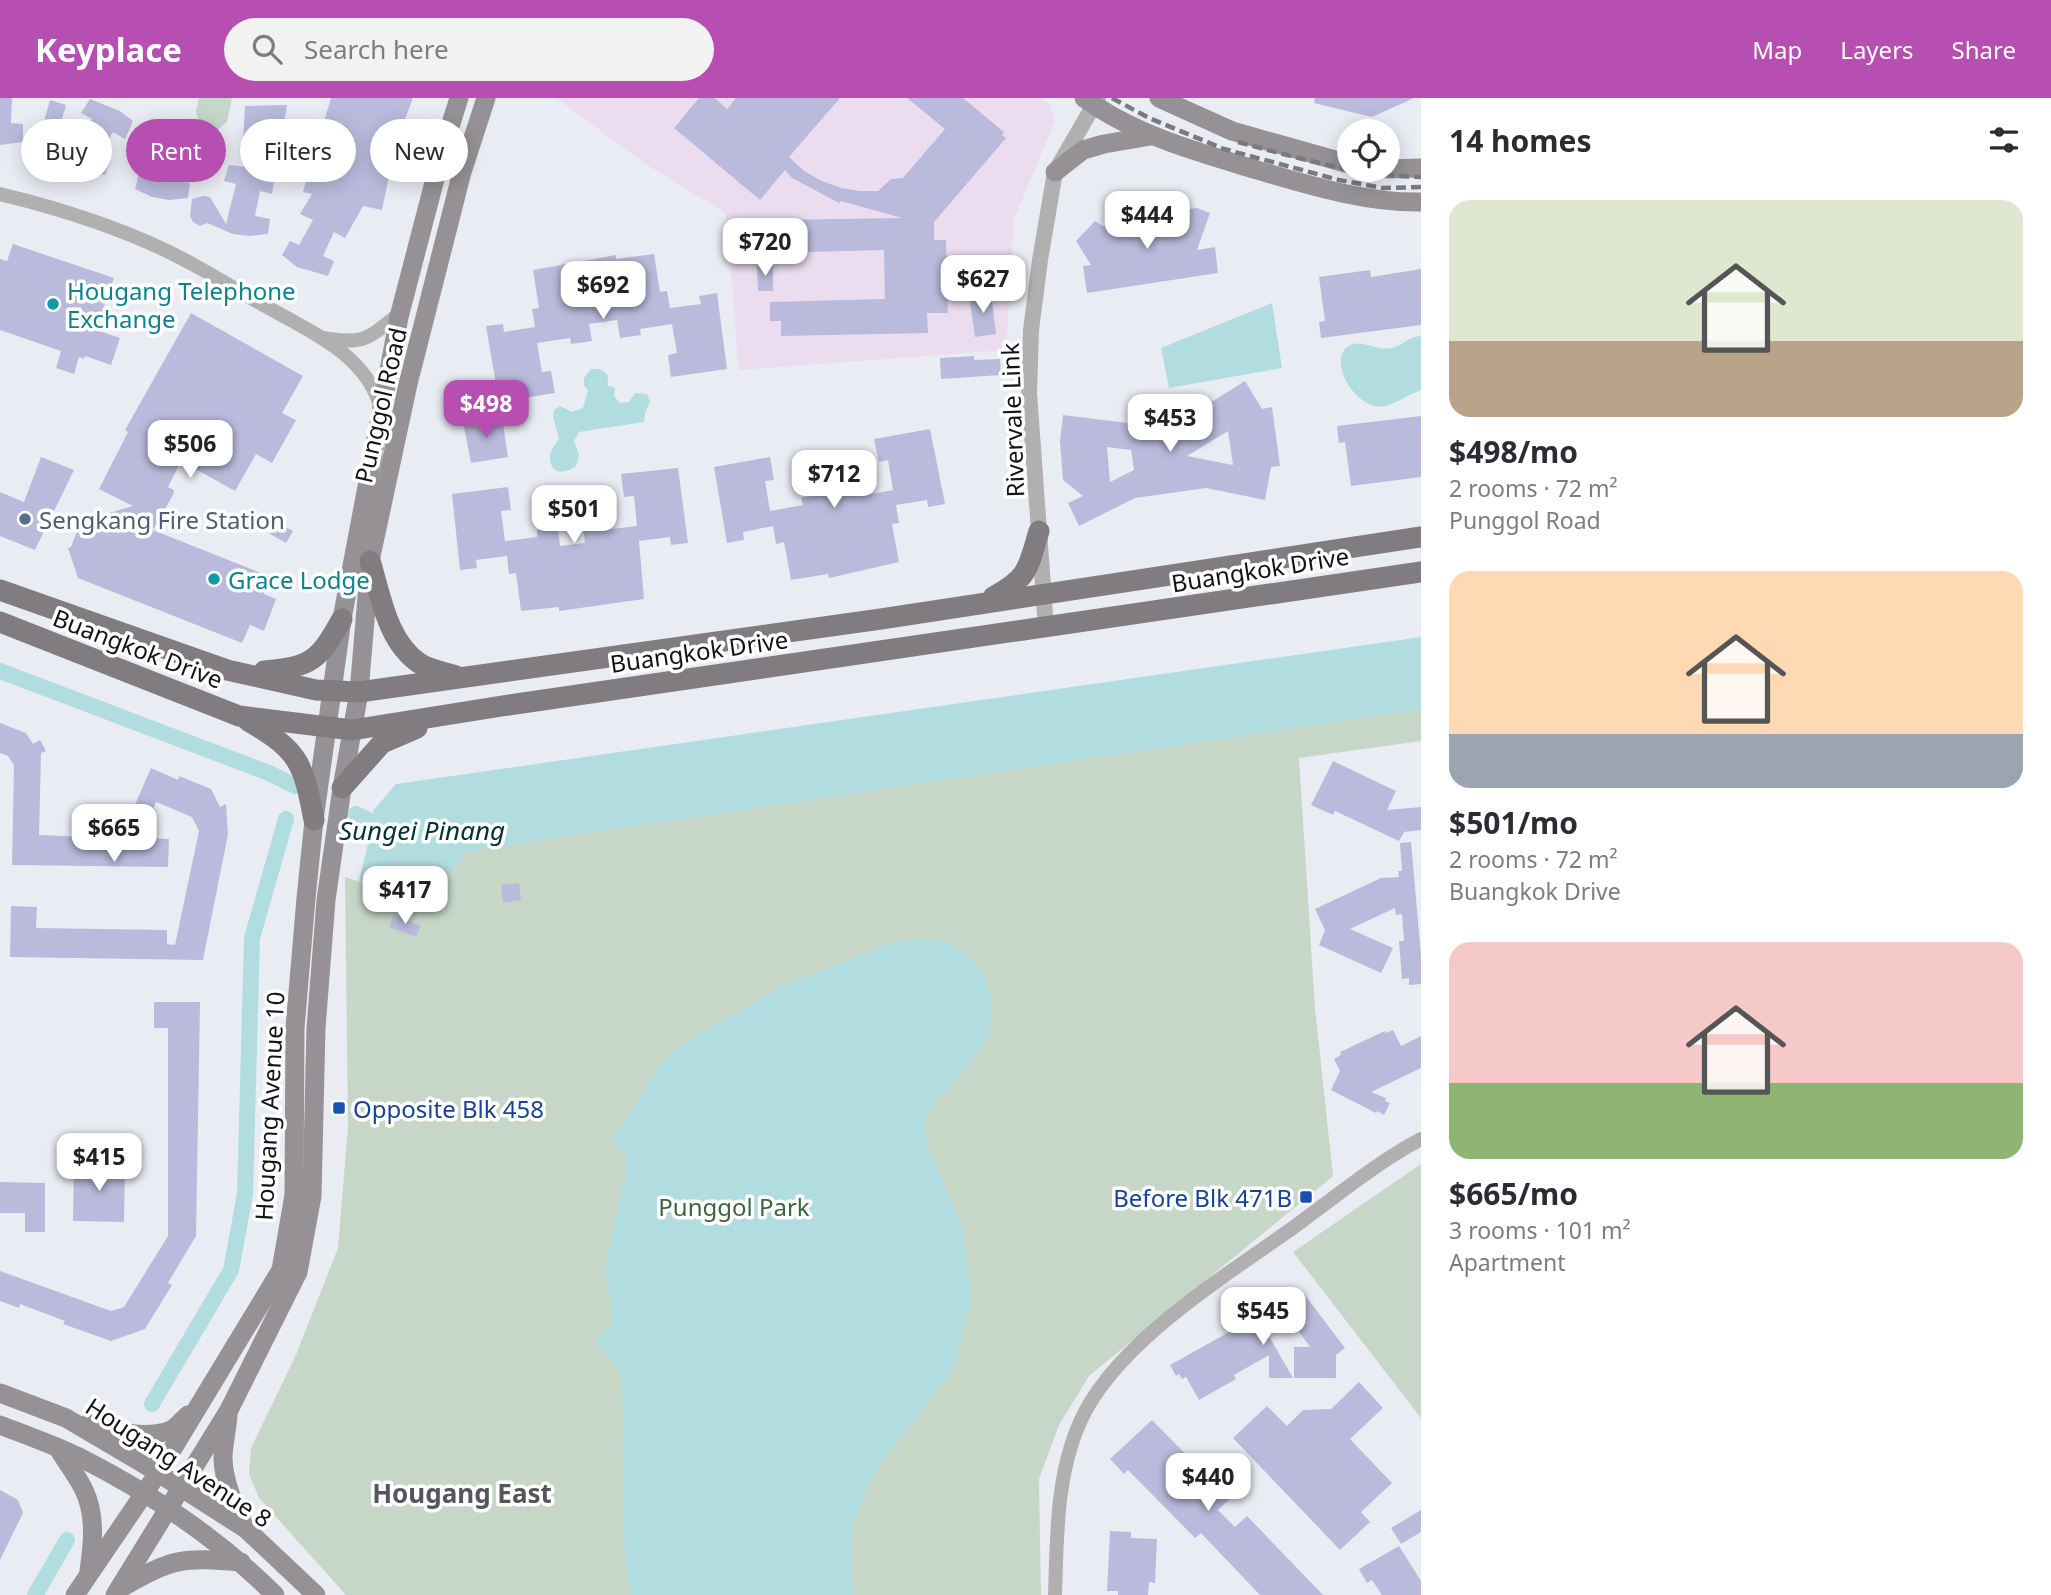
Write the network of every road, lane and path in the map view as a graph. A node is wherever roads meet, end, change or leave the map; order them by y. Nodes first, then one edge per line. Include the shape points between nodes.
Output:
1 (459, 98) edge
2 (486, 98) edge
3 (1159, 98) edge
4 (1092, 100) edge
5 (1151, 136) junction
6 (1337, 161) edge
7 (1421, 168) edge
8 (1400, 169) edge
9 (1055, 172) junction
10 (0, 194) edge
11 (1421, 202) edge
12 (399, 314) junction
13 (321, 337) junction
14 (381, 411) junction
15 (1039, 531) junction
16 (1421, 537) edge
17 (370, 561) junction
18 (1421, 572) edge
19 (0, 590) edge
20 (1044, 594) junction
21 (982, 603) junction
22 (342, 619) junction
23 (0, 622) edge
24 (1046, 628) junction
25 (227, 670) junction
26 (463, 678) junction
27 (333, 691) junction
28 (359, 692) junction
29 (239, 716) junction
30 (445, 716) junction
31 (328, 728) junction
32 (352, 730) junction
33 (342, 788) junction
34 (314, 820) junction
35 (1421, 1139) edge
36 (0, 1393) edge
37 (198, 1405) junction
38 (229, 1410) junction
39 (66, 1418) junction
40 (0, 1424) edge
41 (58, 1448) junction
42 (158, 1473) junction
43 (181, 1488) junction
44 (145, 1494) junction
45 (168, 1509) junction
46 (246, 1529) junction
47 (242, 1562) junction
48 (87, 1577) junction
49 (117, 1592) edge
50 (75, 1595) edge
51 (275, 1595) edge
52 (316, 1595) edge
53 (1055, 1595) edge

1 - 12 main road, Punggol Road
2 - 17 main road, Punggol Road via 408,384
3 - 6 main road via 1232,131
4 - 5 main road
4 - 9 street, Rivervale Link
5 - 9 main road via 1083,150
5 - 11 main road via 1305,184
7 - 8 main road
9 - 15 street, Rivervale Link via 1031,330 1029,393
10 - 13 street via 162,250
12 - 13 street via 364,339
12 - 14 main road, Punggol Road
13 - 14 street via 366,376
14 - 22 main road, Punggol Road
15 - 20 street, Rivervale Link
15 - 21 main road via 1028,568 1019,580
16 - 20 main road, Buangkok Drive
17 - 26 main road via 401,647 421,665
17 - 28 main road, Punggol Road
18 - 24 main road, Buangkok Drive
19 - 25 main road, Buangkok Drive
20 - 21 main road, Buangkok Drive
20 - 24 street, Rivervale Link
21 - 26 main road, Buangkok Drive
22 - 25 main road via 324,650 311,661 292,669
22 - 27 main road, Punggol Road
23 - 29 main road, Buangkok Drive
24 - 30 main road, Buangkok Drive
25 - 27 main road, Buangkok Drive
26 - 28 main road, Buangkok Drive
27 - 28 main road, Buangkok Drive
27 - 31 main road, Punggol Road
28 - 32 main road, Punggol Road
29 - 31 main road, Buangkok Drive
29 - 34 main road via 270,733 296,756
30 - 32 main road, Buangkok Drive
30 - 33 main road via 382,743
31 - 32 main road, Buangkok Drive
31 - 34 main road, Hougang Avenue 10
32 - 33 main road, Hougang Avenue 10
33 - 38 main road, Hougang Avenue 10 via 316,1028 312,1196 298,1272
34 - 37 main road, Hougang Avenue 10 via 295,1028 294,1195 281,1270
35 - 53 street via 1186,1305 1109,1375 1090,1401 1067,1454
36 - 39 main road, Hougang Avenue 8
37 - 39 main road via 174,1429 159,1433 124,1433
37 - 42 main road, Hougang Avenue 10
38 - 43 main road, Hougang Avenue 10
38 - 46 main road via 225,1475
39 - 42 main road, Hougang Avenue 8
40 - 41 main road, Hougang Avenue 8
41 - 44 main road, Hougang Avenue 8
41 - 48 main road via 84,1489 91,1512 93,1544
42 - 43 main road, Hougang Avenue 8
42 - 44 main road, Hougang Avenue 10
43 - 45 main road, Hougang Avenue 10
43 - 46 main road, Hougang Avenue 8
44 - 45 main road, Hougang Avenue 8
44 - 48 main road, Hougang Avenue 10
45 - 47 main road, Hougang Avenue 8
45 - 49 main road, Hougang Avenue 10
46 - 52 main road, Hougang Avenue 8
47 - 49 main road via 178,1560 157,1567
47 - 51 main road, Hougang Avenue 8
48 - 50 main road, Hougang Avenue 10

